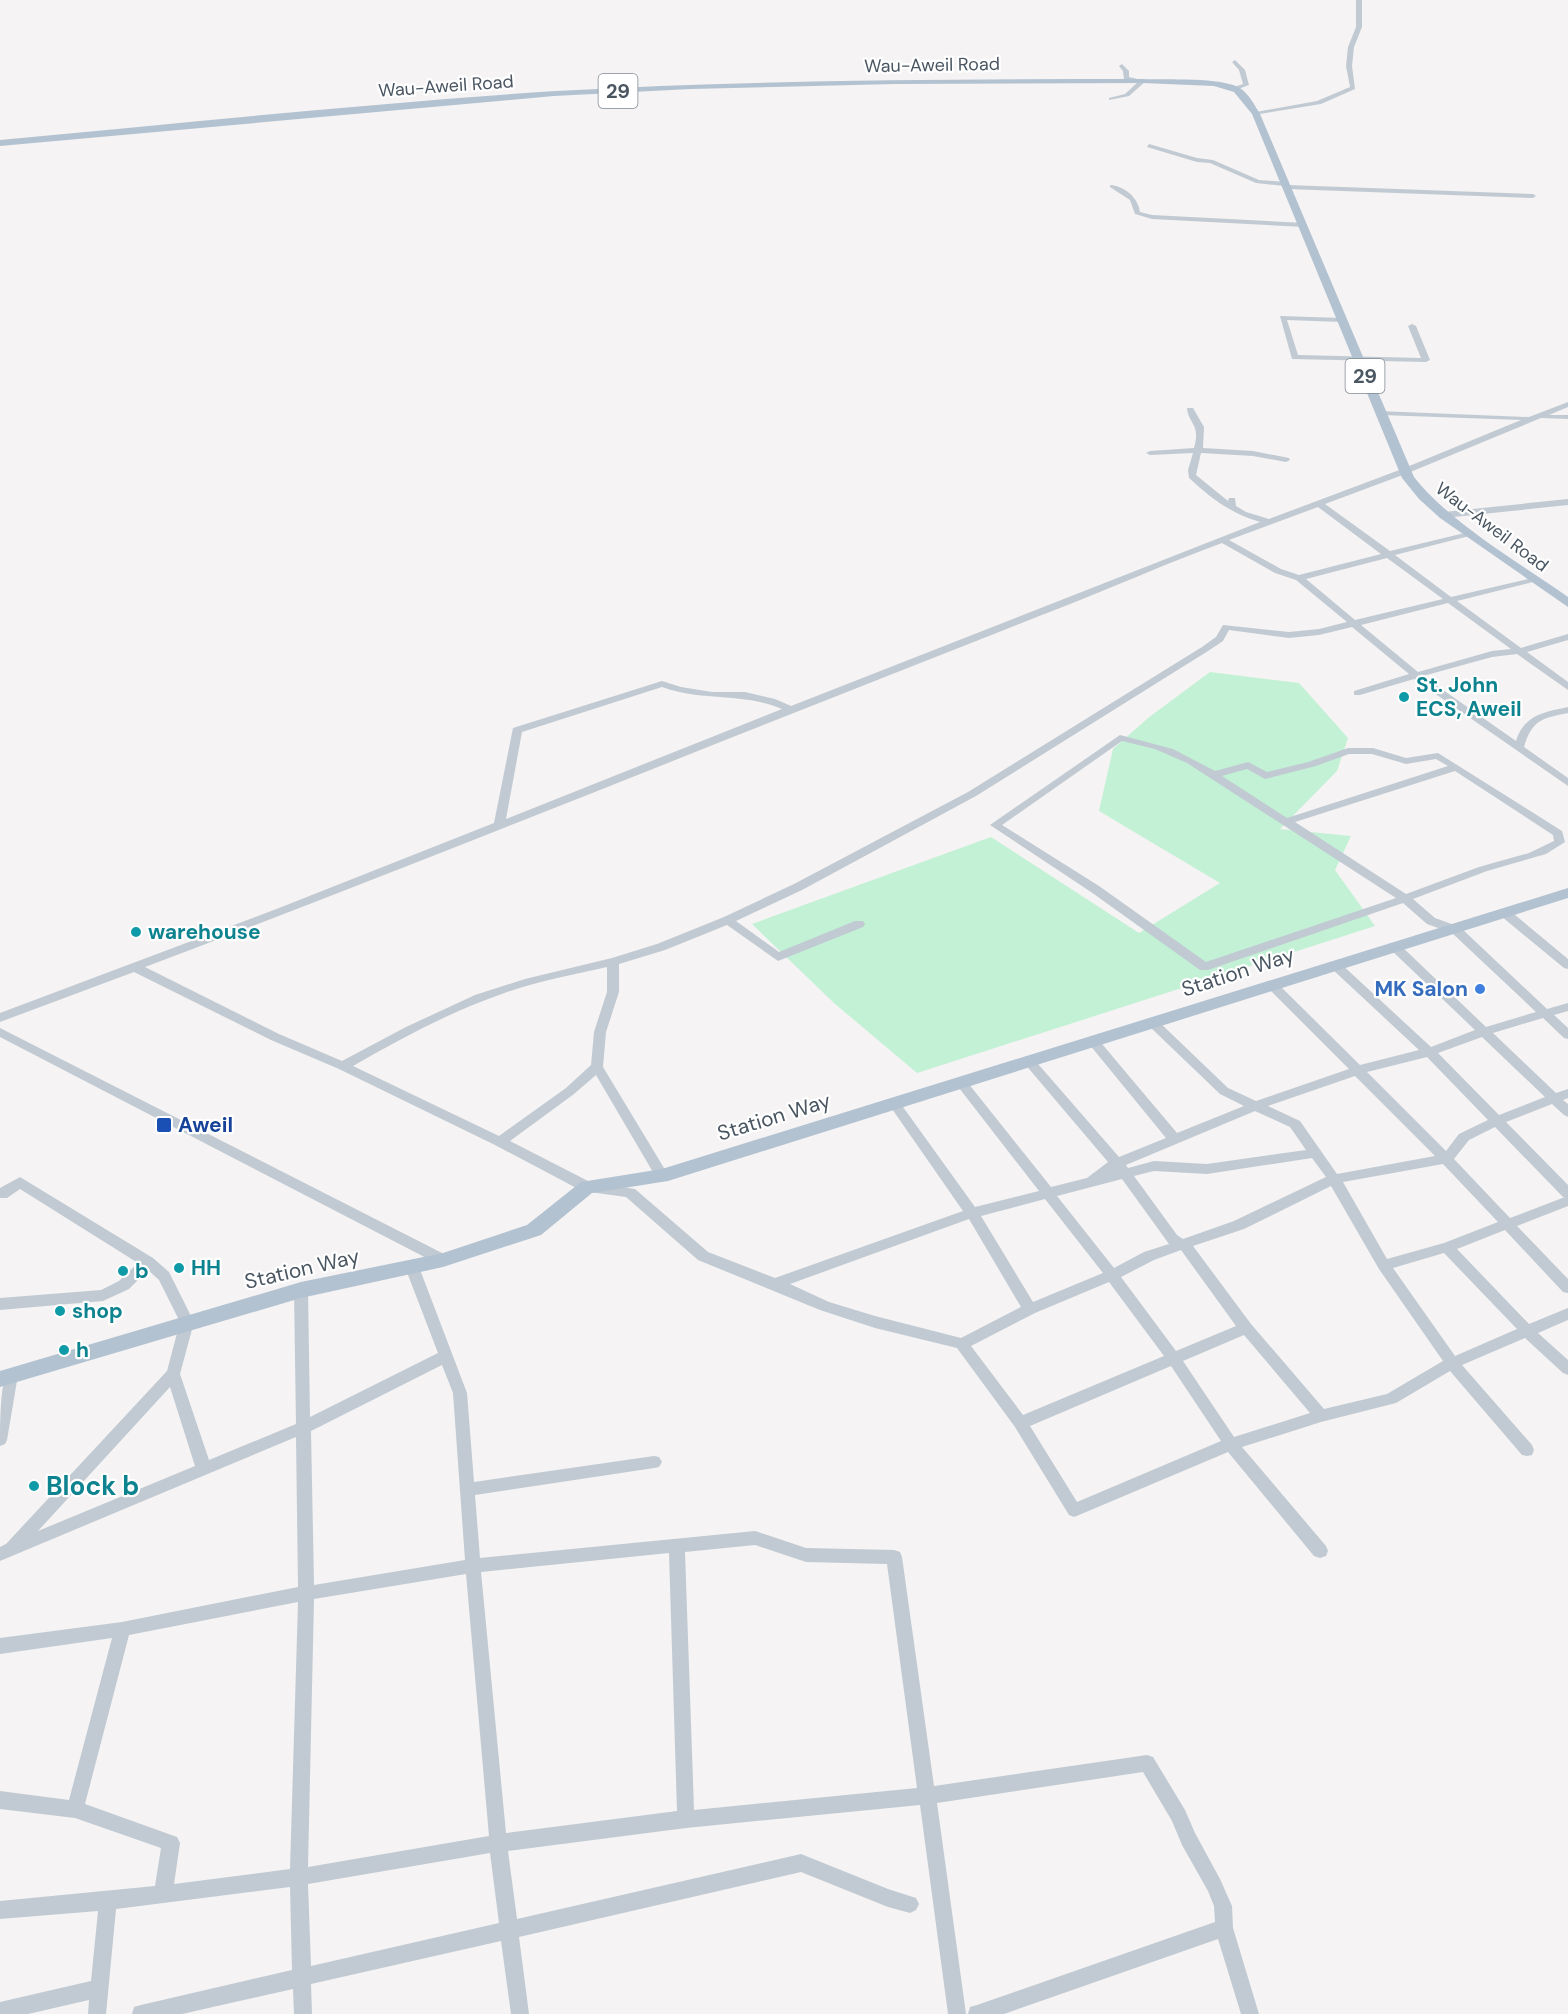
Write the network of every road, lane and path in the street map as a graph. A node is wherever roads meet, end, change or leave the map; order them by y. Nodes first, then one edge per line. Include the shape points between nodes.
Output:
1 (1359, 0) edge
2 (1235, 62) dead end
3 (1122, 66) dead end
4 (1143, 81) junction
5 (1233, 88) junction
6 (1111, 99) dead end
7 (1256, 114) junction
8 (0, 143) edge
9 (1149, 146) dead end
10 (1287, 185) junction
11 (1112, 186) dead end
12 (1533, 196) dead end
13 (1299, 218) junction
14 (1342, 320) junction
15 (1412, 326) dead end
16 (1358, 358) junction
17 (1568, 404) edge
18 (1190, 410) dead end
19 (1381, 413) junction
20 (1568, 417) edge
21 (1533, 418) junction
22 (1197, 451) junction
23 (1150, 453) dead end
24 (1286, 460) dead end
25 (1405, 471) junction
26 (1568, 502) edge
27 (1320, 504) junction
28 (1444, 515) junction
29 (1270, 522) junction
30 (1470, 533) junction
31 (1223, 540) junction
32 (1388, 554) junction
33 (1299, 578) junction
34 (1534, 579) junction
35 (1448, 598) junction
36 (1568, 603) edge
37 (1355, 624) junction
38 (1568, 637) edge
39 (1521, 651) junction
40 (1418, 677) junction
41 (1568, 687) edge
42 (1356, 693) dead end
43 (789, 710) junction
44 (1568, 710) edge
45 (1519, 748) junction
46 (1456, 767) junction
47 (1214, 775) junction
48 (1568, 783) edge
49 (1285, 822) junction
50 (499, 825) junction
51 (1566, 897) edge
52 (1406, 899) junction
53 (1505, 913) junction
54 (728, 920) junction
55 (859, 924) dead end
56 (1456, 930) junction
57 (1394, 946) junction
58 (613, 962) junction
59 (1335, 965) junction
60 (1568, 965) edge
61 (135, 967) junction
62 (1270, 984) junction
63 (1568, 1007) edge
64 (1546, 1013) junction
65 (0, 1017) edge
66 (1154, 1023) junction
67 (1486, 1031) junction
68 (0, 1032) edge
69 (1568, 1035) edge
70 (1093, 1041) junction
71 (1429, 1052) junction
72 (1028, 1060) junction
73 (344, 1066) junction
74 (597, 1066) junction
75 (1359, 1070) junction
76 (960, 1082) junction
77 (1568, 1093) edge
78 (1554, 1099) junction
79 (894, 1103) junction
80 (1255, 1106) junction
81 (1568, 1112) edge
82 (1497, 1121) junction
83 (1174, 1138) junction
84 (500, 1142) junction
85 (1316, 1153) junction
86 (1446, 1158) junction
87 (1120, 1168) junction
88 (662, 1176) junction
89 (1334, 1179) junction
90 (587, 1187) junction
91 (1048, 1192) junction
92 (1568, 1192) edge
93 (0, 1193) edge
94 (1568, 1201) edge
95 (972, 1213) junction
96 (1508, 1224) junction
97 (1185, 1246) junction
98 (1448, 1247) junction
99 (443, 1260) junction
100 (148, 1262) junction
101 (1384, 1265) junction
102 (412, 1267) junction
103 (1112, 1275) junction
104 (775, 1284) junction
105 (1568, 1288) edge
106 (301, 1290) junction
107 (0, 1304) edge
108 (1030, 1308) junction
109 (1568, 1314) edge
110 (187, 1322) junction
111 (1246, 1328) junction
112 (1528, 1332) junction
113 (962, 1344) junction
114 (446, 1356) junction
115 (1173, 1358) junction
116 (1452, 1363) junction
117 (1568, 1369) edge
118 (173, 1374) junction
119 (6, 1377) edge
120 (1321, 1416) junction
121 (1020, 1423) junction
122 (302, 1428) junction
123 (0, 1440) edge
124 (1231, 1444) junction
125 (1527, 1450) dead end
126 (654, 1462) dead end
127 (204, 1469) junction
128 (469, 1489) junction
129 (677, 1545) junction
130 (1320, 1551) dead end
131 (5, 1553) edge
132 (473, 1566) junction
133 (306, 1593) junction
134 (122, 1629) junction
135 (0, 1646) edge
136 (926, 1796) junction
137 (0, 1800) edge
138 (75, 1809) junction
139 (686, 1819) junction
140 (498, 1843) junction
141 (299, 1877) junction
142 (163, 1894) junction
143 (108, 1901) junction
144 (910, 1904) dead end
145 (0, 1910) edge
146 (1224, 1928) junction
147 (509, 1929) junction
148 (302, 1976) junction
149 (100, 1988) junction
150 (0, 2011) edge
151 (97, 2014) edge
152 (141, 2014) edge
153 (303, 2014) edge
154 (520, 2014) edge
155 (957, 2014) edge
156 (977, 2014) edge
157 (1250, 2014) edge

1 - 7 street via 1359,27 1349,66 1353,88 1315,102
2 - 5 street via 1246,85
3 - 4 street via 1126,78
4 - 5 main road, Wau-Aweil Road / 29
4 - 6 street via 1127,95
4 - 8 main road, Wau-Aweil Road / 29 via 895,82 610,91
5 - 7 main road, Wau-Aweil Road / 29
7 - 10 main road, Wau-Aweil Road / 29
9 - 10 street via 1211,161 1258,183
10 - 12 street
10 - 13 main road, Wau-Aweil Road / 29
11 - 13 street via 1132,197 1137,213 1152,217
13 - 14 main road, Wau-Aweil Road / 29
14 - 16 main road, Wau-Aweil Road / 29
14 - 16 street via 1283,318 1295,357
15 - 16 street via 1426,360
16 - 19 main road, Wau-Aweil Road / 29
17 - 21 street
18 - 22 street via 1200,425
19 - 21 street
19 - 25 main road, Wau-Aweil Road / 29
20 - 21 street
21 - 25 street
22 - 23 street via 1171,449
22 - 24 street
22 - 29 street via 1192,476 1219,500 1232,503 1243,514
25 - 27 street
25 - 28 main road, Wau-Aweil Road / 29 via 1414,488
26 - 28 street
27 - 29 street
27 - 32 street
28 - 30 main road, Wau-Aweil Road / 29
29 - 31 street
30 - 32 street
30 - 34 main road, Wau-Aweil Road / 29
31 - 33 street via 1278,571
31 - 43 street
32 - 33 street
32 - 35 street
33 - 37 street
34 - 35 street
34 - 36 main road, Wau-Aweil Road / 29
35 - 37 street
35 - 39 street
37 - 40 street
37 - 54 street via 1289,635 1226,627 1220,639 1205,649 972,794
38 - 39 street
39 - 40 street via 1492,654
39 - 41 street
40 - 42 street
40 - 45 street
43 - 50 street
43 - 50 street via 745,695 711,695 662,684 517,730
44 - 45 street via 1539,716 1523,730
45 - 48 street
46 - 47 street via 1438,756 1406,761 1373,751 1348,751 1265,776 1248,765
46 - 49 street
46 - 52 street via 1558,833 1560,842 1551,849
47 - 49 street
47 - 52 street via 1185,756 1154,744 1120,738 995,825 1095,889 1204,967
49 - 52 street
50 - 61 street
51 - 53 main road, Station Way
52 - 56 street via 1431,921
53 - 56 main road, Station Way
53 - 60 street
54 - 55 street via 778,957
54 - 58 street
56 - 57 main road, Station Way
56 - 64 street
57 - 59 main road, Station Way
57 - 67 street
58 - 73 street via 481,997 394,1037
58 - 74 street via 613,992 600,1032
59 - 62 main road, Station Way
59 - 71 street
61 - 65 street
61 - 73 street
62 - 66 main road, Station Way
62 - 75 street
63 - 64 street
64 - 67 street
64 - 69 street
66 - 70 main road, Station Way
66 - 80 street via 1224,1091
67 - 71 street
67 - 78 street
68 - 99 street
70 - 72 main road, Station Way
70 - 83 street
71 - 75 street
71 - 82 street
72 - 76 main road, Station Way
72 - 87 street
73 - 84 street
74 - 84 street
74 - 88 street
75 - 80 street
75 - 86 street
76 - 79 main road, Station Way
76 - 91 street
77 - 78 street
78 - 81 street
78 - 82 street
79 - 88 main road, Station Way
79 - 95 street
80 - 83 street
80 - 85 street via 1295,1124
82 - 86 street via 1464,1137
82 - 92 street
83 - 87 street
84 - 90 street
85 - 87 street via 1207,1169
85 - 89 street
86 - 89 street
86 - 96 street
87 - 91 street via 1091,1182
87 - 97 street via 1172,1239
88 - 90 main road, Station Way
89 - 97 street
89 - 101 street
90 - 99 main road, Station Way via 534,1230
90 - 104 street via 630,1193 703,1256
91 - 95 street
91 - 103 street
93 - 100 street via 20,1182
94 - 96 street
95 - 104 street
95 - 108 street
96 - 98 street
96 - 105 street
97 - 103 street via 1149,1256
97 - 111 street
98 - 101 street
98 - 112 street
99 - 102 main road, Station Way
100 - 107 street via 124,1285 103,1295
100 - 110 street via 164,1276
101 - 116 street
102 - 106 main road, Station Way
102 - 114 street
103 - 108 street
103 - 115 street
104 - 113 street via 825,1306
106 - 110 main road, Station Way
106 - 122 street
108 - 113 street
109 - 112 street
110 - 118 street
110 - 119 main road, Station Way
111 - 115 street
111 - 120 street
112 - 116 street
112 - 117 street
113 - 121 street
114 - 122 street
114 - 128 street via 460,1393
115 - 121 street
115 - 124 street
116 - 120 street via 1391,1400
116 - 125 street
118 - 127 street
118 - 131 street
119 - 123 street
120 - 124 street
121 - 124 street via 1074,1510
122 - 127 street
122 - 133 street
124 - 130 street
126 - 128 street
127 - 131 street
128 - 132 street
129 - 132 street
129 - 136 street via 755,1538 806,1555 894,1557
129 - 139 street
132 - 133 street
132 - 140 street
133 - 134 street
133 - 141 street
134 - 135 street
134 - 138 street
136 - 139 street
136 - 146 street via 1148,1763 1214,1885 1223,1906
136 - 155 street
137 - 138 street
138 - 142 street via 171,1843
139 - 140 street
140 - 141 street
140 - 147 street
141 - 142 street
141 - 148 street
142 - 143 street
143 - 145 street
143 - 149 street
144 - 147 street via 801,1863
146 - 156 street
146 - 157 street
147 - 148 street
147 - 154 street
148 - 152 street
148 - 153 street
149 - 150 street
149 - 151 street

